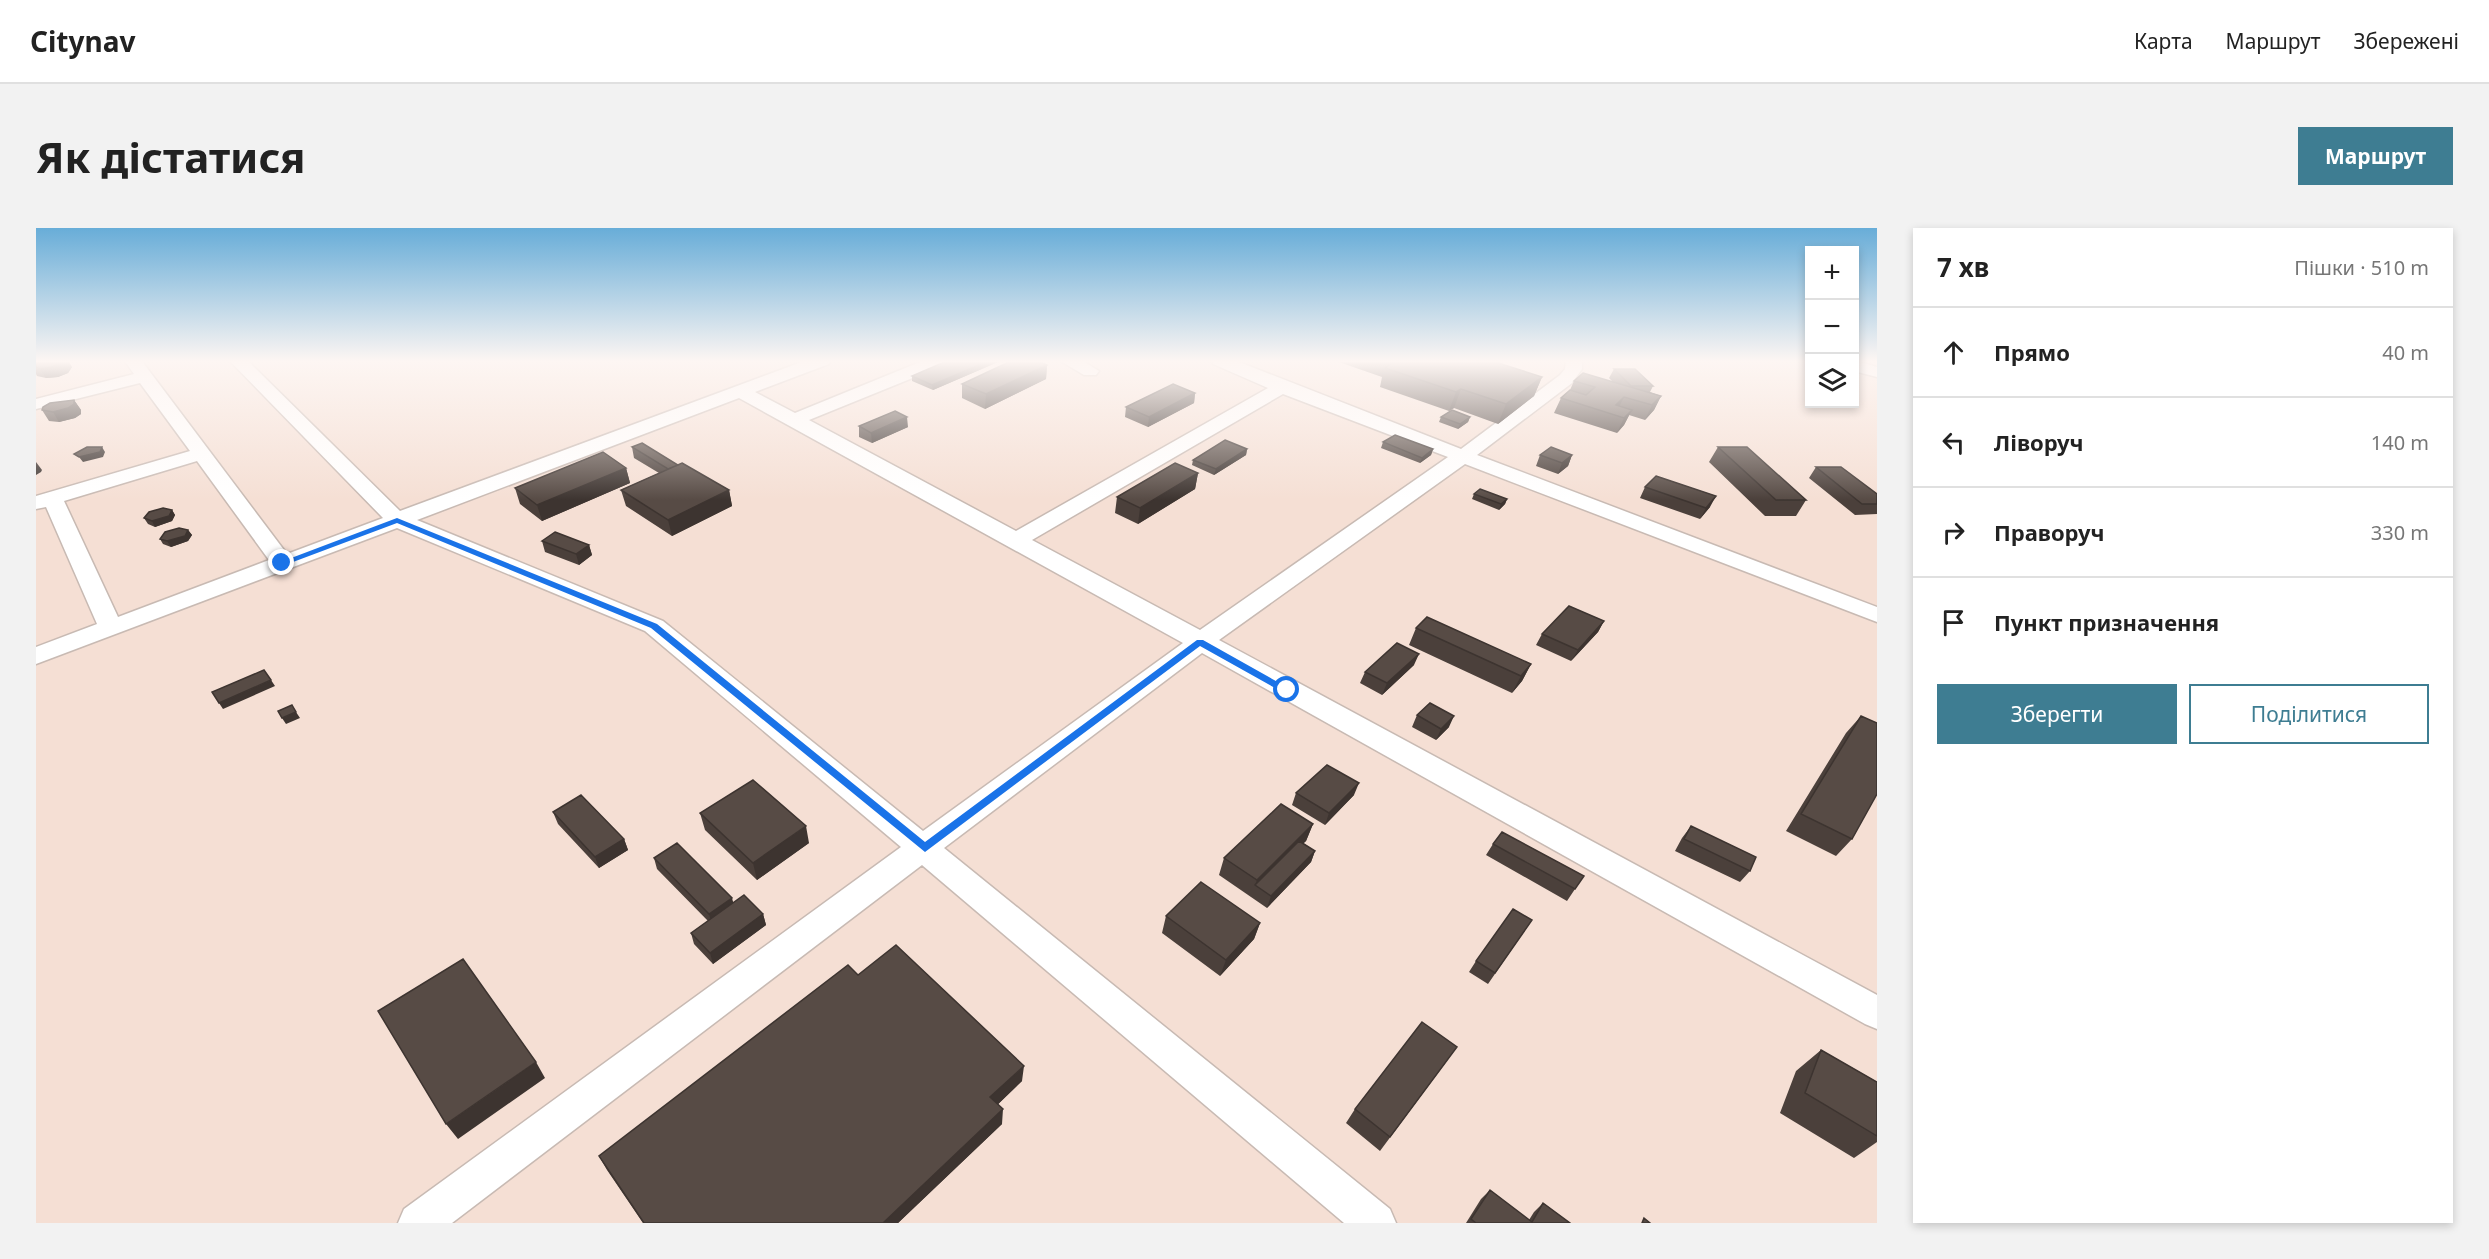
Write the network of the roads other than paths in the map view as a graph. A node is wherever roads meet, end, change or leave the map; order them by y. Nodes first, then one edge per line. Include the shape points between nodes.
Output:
1 (166, 406) edge
2 (283, 406) edge
3 (699, 406) edge
4 (769, 406) edge
5 (827, 406) edge
6 (1248, 406) edge
7 (1333, 406) edge
8 (1529, 406) edge
9 (794, 420) junction
10 (201, 454) junction
11 (1463, 456) junction
12 (44, 501) edge
13 (397, 520) junction
14 (1016, 540) junction
15 (282, 563) junction
16 (1877, 615) edge
17 (111, 627) junction
18 (1200, 642) junction
19 (36, 656) edge
20 (925, 848) junction
21 (1877, 1013) edge
22 (418, 1223) edge
23 (1376, 1223) edge

1 - 10 lane
2 - 13 lane
3 - 13 lane
4 - 9 lane
5 - 9 lane
6 - 14 lane
7 - 11 lane
8 - 11 lane
9 - 14 lane
10 - 12 lane
10 - 15 lane
11 - 16 lane
11 - 18 lane
12 - 17 lane
13 - 15 lane
13 - 20 lane via 654,626
14 - 18 lane
15 - 17 lane
17 - 19 lane
18 - 20 lane
18 - 21 lane
20 - 22 lane
20 - 23 lane

